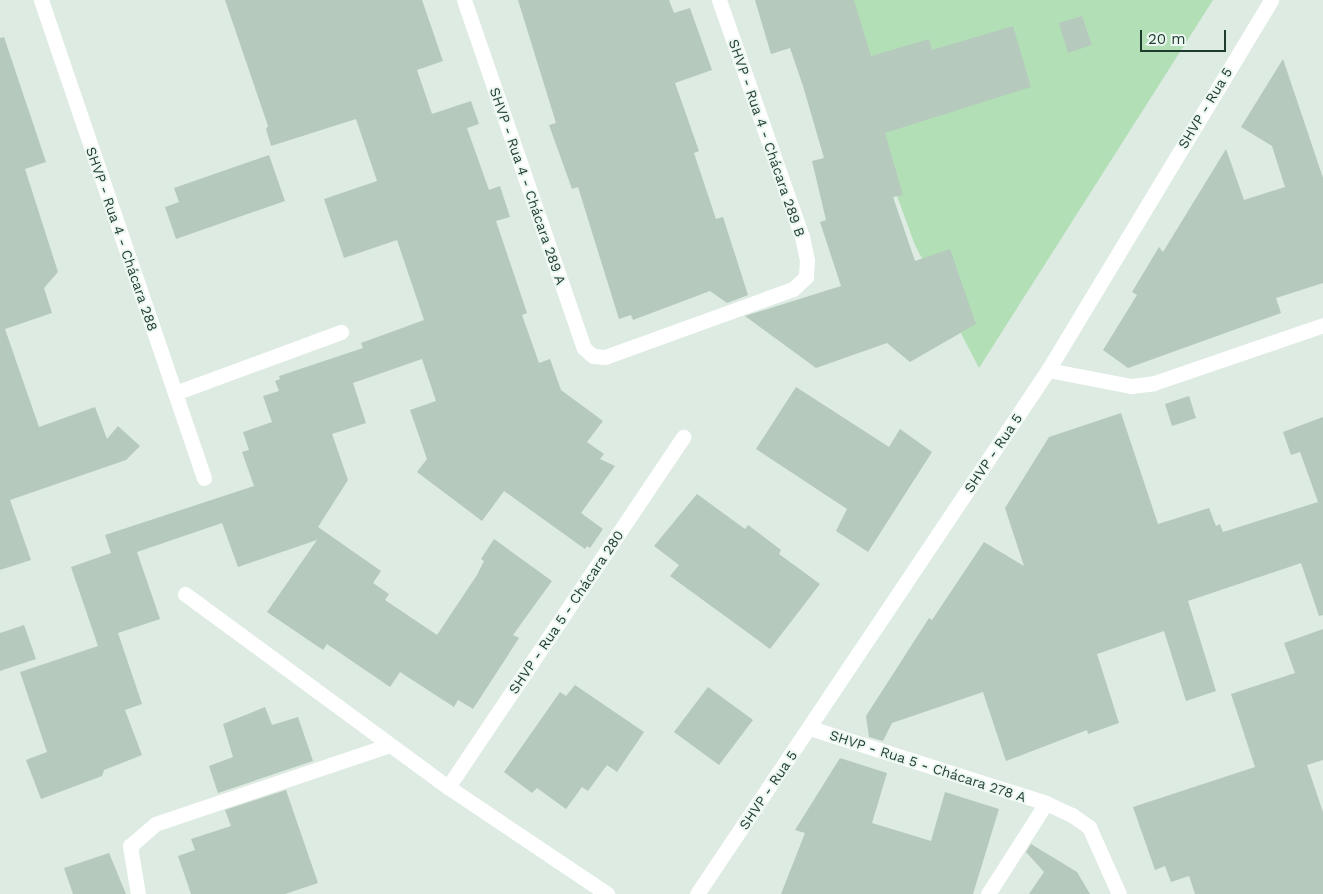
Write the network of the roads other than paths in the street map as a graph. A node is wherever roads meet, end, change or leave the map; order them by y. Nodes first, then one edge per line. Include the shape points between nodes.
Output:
1 (40, 0) edge
2 (464, 0) edge
3 (719, 0) edge
4 (1272, 0) edge
5 (806, 277) joint
6 (1323, 325) edge
7 (341, 332) dead end
8 (1048, 370) junction
9 (175, 393) junction
10 (684, 437) dead end
11 (204, 478) dead end
12 (185, 594) dead end
13 (810, 728) junction
14 (390, 745) junction
15 (448, 787) junction
16 (1046, 803) junction
17 (138, 894) edge
18 (607, 894) edge
19 (697, 894) edge
20 (988, 894) edge
21 (1119, 894) edge

1 - 9 street, SHVP - Rua 4 - Chácara 288
2 - 5 street, SHVP - Rua 4 - Chácara 289 A via 584,348 593,356 606,358 793,289
3 - 5 street, SHVP - Rua 4 - Chácara 289 B via 802,237 807,260
4 - 8 street, SHVP - Rua 5
6 - 8 street via 1154,384 1131,386
7 - 9 street
8 - 13 street, SHVP - Rua 5
9 - 11 street, SHVP - Rua 4 - Chácara 288
10 - 15 street, SHVP - Rua 5 - Chácara 280
12 - 14 street
13 - 16 street, SHVP - Rua 5 - Chácara 278 A
13 - 19 street, SHVP - Rua 5
14 - 15 street
14 - 17 street via 155,824 130,846
15 - 18 street
16 - 20 street, SHVP - Rua 5 - Chácara 278 A
16 - 21 street, SHVP - Rua 5 - Chácara 278 A via 1089,827

